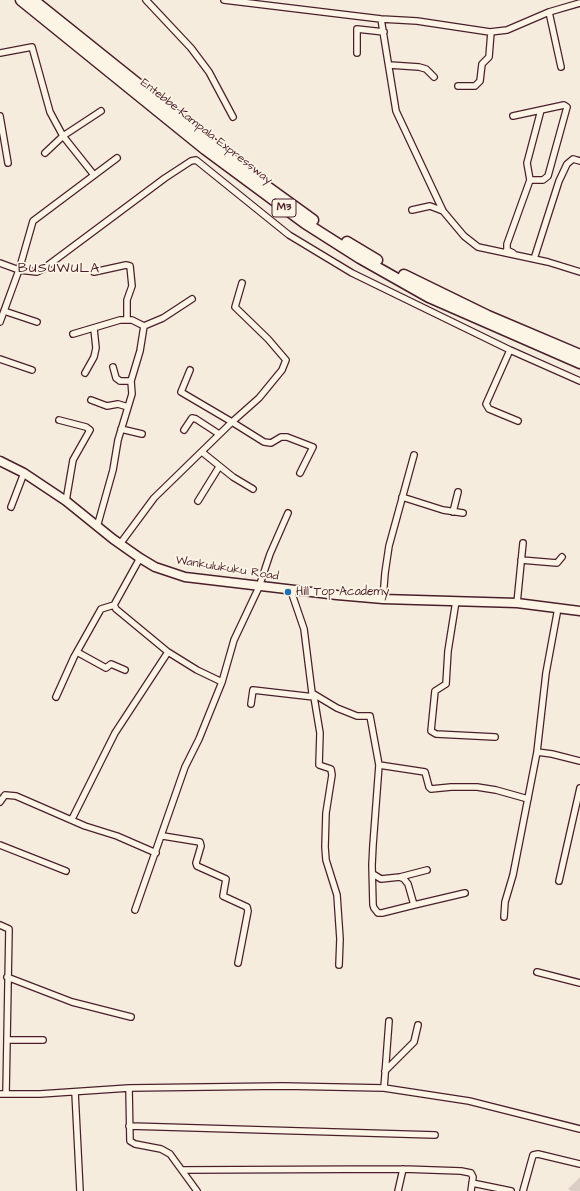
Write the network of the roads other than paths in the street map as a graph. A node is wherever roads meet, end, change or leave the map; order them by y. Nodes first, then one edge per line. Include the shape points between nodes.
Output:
1 (21, 0) edge
2 (33, 0) edge
3 (146, 0) edge
4 (224, 0) edge
5 (580, 3) edge
6 (549, 12) junction
7 (381, 19) junction
8 (384, 32) junction
9 (491, 32) junction
10 (0, 53) edge
11 (357, 53) dead end
12 (389, 65) junction
13 (561, 67) dead end
14 (434, 77) dead end
15 (458, 86) dead end
16 (541, 110) junction
17 (101, 111) dead end
18 (0, 116) edge
19 (513, 116) dead end
20 (233, 117) dead end
21 (63, 136) junction
22 (45, 153) dead end
23 (117, 158) dead end
24 (580, 161) edge
25 (8, 162) dead end
26 (94, 175) junction
27 (530, 180) junction
28 (412, 210) dead end
29 (443, 211) junction
30 (514, 255) junction
31 (534, 259) junction
32 (0, 263) edge
33 (19, 270) junction
34 (94, 272) dead end
35 (580, 272) edge
36 (242, 283) dead end
37 (192, 299) dead end
38 (4, 310) junction
39 (127, 320) junction
40 (0, 322) edge
41 (37, 322) dead end
42 (144, 326) junction
43 (94, 329) junction
44 (73, 334) dead end
45 (510, 350) junction
46 (580, 355) edge
47 (0, 359) edge
48 (580, 362) edge
49 (113, 367) dead end
50 (32, 370) dead end
51 (190, 370) dead end
52 (85, 373) dead end
53 (132, 381) junction
54 (580, 381) edge
55 (90, 400) dead end
56 (128, 407) junction
57 (59, 420) dead end
58 (518, 421) dead end
59 (232, 422) junction
60 (122, 429) junction
61 (184, 430) dead end
62 (142, 434) dead end
63 (220, 434) junction
64 (202, 452) junction
65 (414, 455) dead end
66 (0, 461) edge
67 (219, 467) junction
68 (24, 473) junction
69 (300, 473) dead end
70 (253, 488) dead end
71 (458, 492) dead end
72 (402, 497) junction
73 (198, 501) dead end
74 (66, 502) junction
75 (12, 507) dead end
76 (453, 512) junction
77 (288, 513) dead end
78 (463, 513) dead end
79 (97, 527) junction
80 (522, 543) dead end
81 (120, 544) junction
82 (562, 557) dead end
83 (140, 558) junction
84 (521, 560) junction
85 (259, 586) junction
86 (291, 591) junction
87 (383, 599) junction
88 (456, 601) junction
89 (517, 603) junction
90 (114, 605) junction
91 (558, 608) junction
92 (580, 611) edge
93 (77, 652) junction
94 (168, 652) junction
95 (125, 670) dead end
96 (222, 682) junction
97 (313, 695) junction
98 (56, 697) dead end
99 (251, 704) dead end
100 (495, 737) dead end
101 (537, 752) junction
102 (580, 761) edge
103 (379, 764) junction
104 (580, 788) edge
105 (528, 799) junction
106 (0, 802) edge
107 (72, 820) junction
108 (163, 836) junction
109 (0, 845) edge
110 (156, 853) junction
111 (427, 870) dead end
112 (66, 871) dead end
113 (373, 874) junction
114 (400, 877) junction
115 (559, 881) dead end
116 (465, 893) dead end
117 (414, 905) junction
118 (136, 910) dead end
119 (504, 917) dead end
120 (0, 925) edge
121 (0, 954) edge
122 (7, 957) junction
123 (238, 963) dead end
124 (339, 965) dead end
125 (537, 972) dead end
126 (7, 977) junction
127 (580, 983) edge
128 (131, 1017) dead end
129 (389, 1021) dead end
130 (418, 1025) dead end
131 (6, 1040) junction
132 (43, 1040) dead end
133 (385, 1071) junction
134 (129, 1088) junction
135 (384, 1088) junction
136 (75, 1092) junction
137 (3, 1094) edge
138 (129, 1126) junction
139 (580, 1129) edge
140 (435, 1135) dead end
141 (580, 1164) edge
142 (403, 1169) junction
143 (182, 1170) junction
144 (472, 1183) junction
145 (80, 1191) edge
146 (197, 1191) edge
147 (398, 1191) edge
148 (471, 1191) edge
149 (511, 1191) edge
150 (523, 1191) edge

1 - 48 highway, Entebbe–Kampala Expressway / M3 via 205,149 305,223 429,297
2 - 46 highway, Entebbe–Kampala Expressway / M3 via 309,218 383,264 423,285
3 - 20 street via 205,66
4 - 7 street
5 - 6 street
6 - 9 street via 507,30
6 - 13 street
7 - 8 street
7 - 9 street via 417,21
8 - 11 street via 357,29
8 - 12 street
9 - 15 street via 489,57 482,64 480,81 475,86
10 - 21 street via 32,47 50,112
12 - 14 street via 419,67 426,69
12 - 29 street via 396,111
16 - 19 street
16 - 27 street via 527,163
16 - 27 street via 564,105 567,107 548,176 543,180
17 - 21 street
18 - 25 street
21 - 22 street
21 - 26 street
23 - 26 street
24 - 31 street via 573,159 567,164
26 - 33 street via 35,219
27 - 30 street via 507,244 507,250
28 - 29 street via 430,206
29 - 30 street via 464,236 478,247
30 - 31 street
31 - 35 street
32 - 33 street
33 - 38 street
33 - 45 street via 37,272 43,269 165,178 196,160 289,235 313,250 352,273
34 - 39 street via 130,266 132,286 127,300
36 - 59 street via 235,307 286,360 278,377
37 - 42 street via 163,318
38 - 40 street
38 - 41 street
39 - 42 street
39 - 43 street via 107,323
42 - 53 street
43 - 44 street
43 - 52 street via 96,348
45 - 54 street
45 - 58 street via 486,404 489,409
47 - 50 street
49 - 53 street via 116,378 120,381
51 - 59 street via 181,392
53 - 56 street
55 - 56 street via 107,406 118,404
56 - 60 street
57 - 74 street via 86,426 90,430 73,460
59 - 63 street
59 - 69 street via 264,442 271,443 281,437 287,437 313,447
60 - 62 street
60 - 79 street
61 - 63 street via 192,418 196,418
63 - 64 street
64 - 67 street
64 - 81 street via 154,498
65 - 72 street
66 - 68 main road, Wankulukuku Road
67 - 70 street
67 - 73 street
68 - 74 main road, Wankulukuku Road
68 - 75 street
71 - 76 street
72 - 76 street
72 - 87 street via 384,573
74 - 79 main road, Wankulukuku Road
76 - 78 street
77 - 85 street
79 - 81 main road, Wankulukuku Road
80 - 84 street
81 - 83 main road, Wankulukuku Road
82 - 84 street via 557,563
83 - 85 main road, Wankulukuku Road via 185,577
83 - 90 street
84 - 89 street
85 - 86 main road, Wankulukuku Road
85 - 96 street via 234,640
86 - 87 main road, Wankulukuku Road
86 - 97 street via 304,629
87 - 88 main road, Wankulukuku Road
88 - 89 main road, Wankulukuku Road
88 - 100 street via 446,684 436,691 431,731 436,734
89 - 91 main road, Wankulukuku Road
90 - 93 street via 101,609
90 - 94 street
91 - 92 main road, Wankulukuku Road
91 - 101 street via 546,673
93 - 95 street via 106,668 111,664
93 - 98 street
94 - 96 street
94 - 107 street via 115,733
96 - 108 street via 185,767
97 - 99 street via 253,690
97 - 103 street via 358,716 370,716
97 - 124 street via 320,733 319,765 331,769 332,775 326,813 325,848 336,895 340,939
101 - 102 street
101 - 105 street
103 - 105 street via 425,772 431,789 450,786 477,787
103 - 113 street
104 - 115 street
105 - 119 street via 505,902
106 - 107 street via 5,796 16,796
107 - 110 street
108 - 110 street
108 - 123 street via 200,842 196,863 198,866 226,879 223,896 248,910
109 - 112 street
110 - 118 street
111 - 114 street
113 - 114 street via 381,879
113 - 117 street via 373,906 378,913
114 - 117 street via 408,884
116 - 117 street
120 - 122 street via 9,929
121 - 122 street
122 - 126 street
125 - 127 street
126 - 128 street via 72,1002
126 - 131 street
129 - 133 street
130 - 133 street via 414,1042
131 - 132 street
131 - 137 street
133 - 135 street
134 - 135 street
134 - 136 street
134 - 138 street
135 - 139 street via 468,1101
136 - 137 street
136 - 145 street
138 - 140 street
138 - 143 street via 129,1139 132,1143 161,1149 170,1154
141 - 150 street via 533,1155
142 - 143 street
142 - 144 street via 471,1173
142 - 147 street
143 - 146 street
144 - 148 street
144 - 149 street

